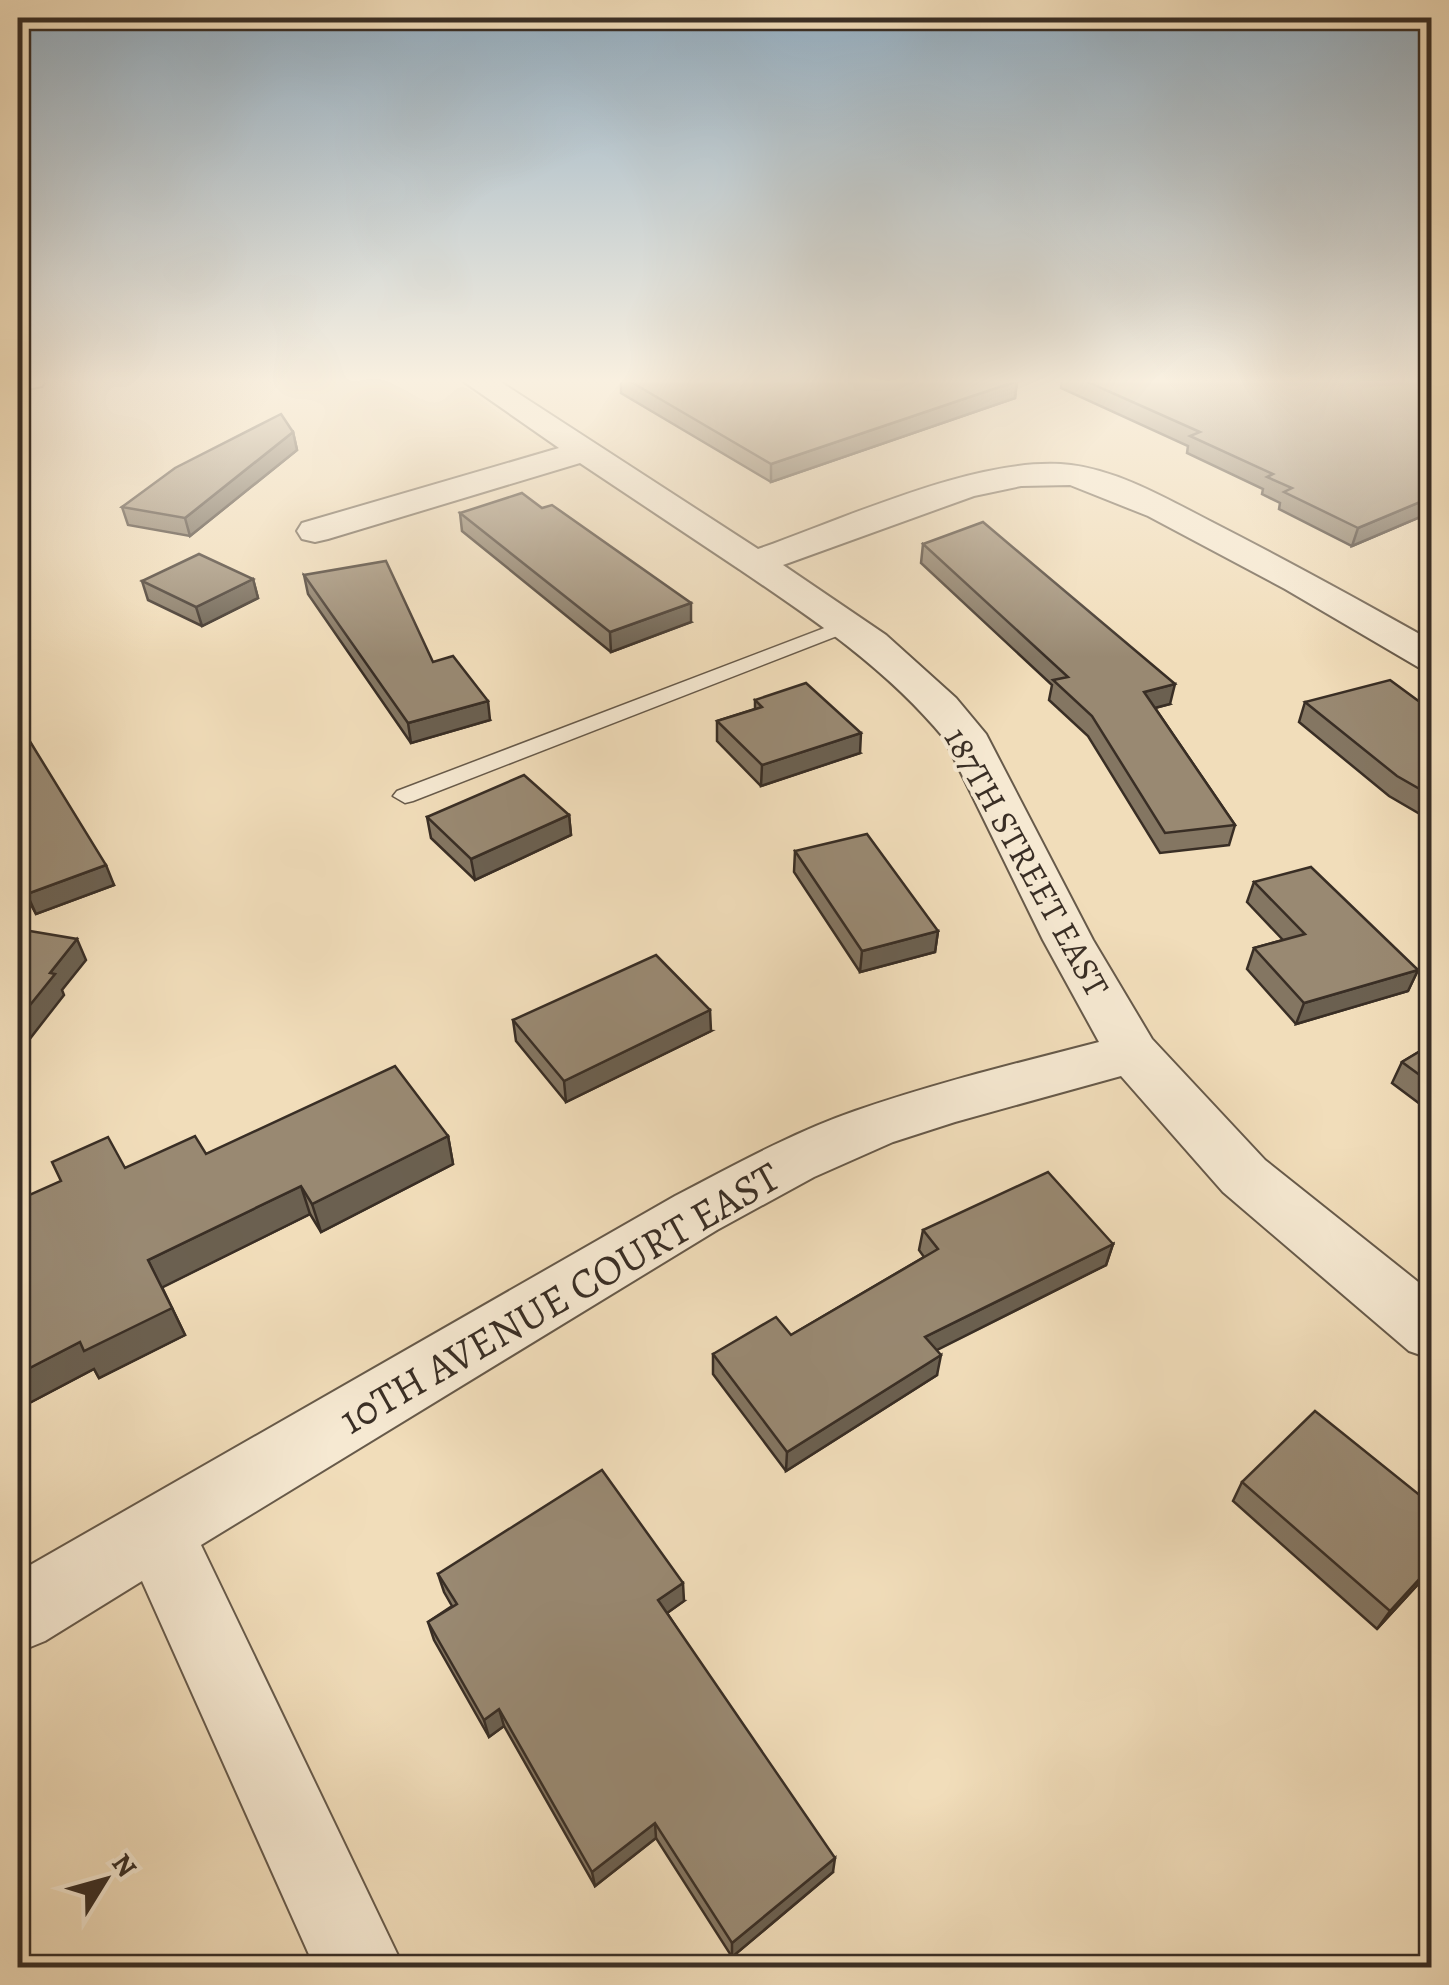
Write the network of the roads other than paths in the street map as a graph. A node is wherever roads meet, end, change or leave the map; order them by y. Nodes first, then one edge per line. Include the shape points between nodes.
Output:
1 (514, 472) edge
2 (616, 472) edge
3 (315, 530) dead end
4 (753, 563) junction
5 (848, 625) junction
6 (1432, 658) edge
7 (405, 796) dead end
8 (1133, 1053) junction
9 (1432, 1331) edge
10 (157, 1532) junction
11 (18, 1614) edge
12 (360, 1968) edge

1 - 3 street
2 - 4 street, 187TH STREET EAST
4 - 5 street, 187TH STREET EAST
4 - 6 street via 964,488 1021,476 1071,475 1160,509
5 - 7 lane
5 - 8 street, 187TH STREET EAST via 964,734
8 - 9 street, 187TH STREET EAST via 1244,1176
8 - 10 street, 10TH AVENUE COURT EAST via 947,1103 794,1161
10 - 11 street, 10TH AVENUE COURT EAST
10 - 12 street

